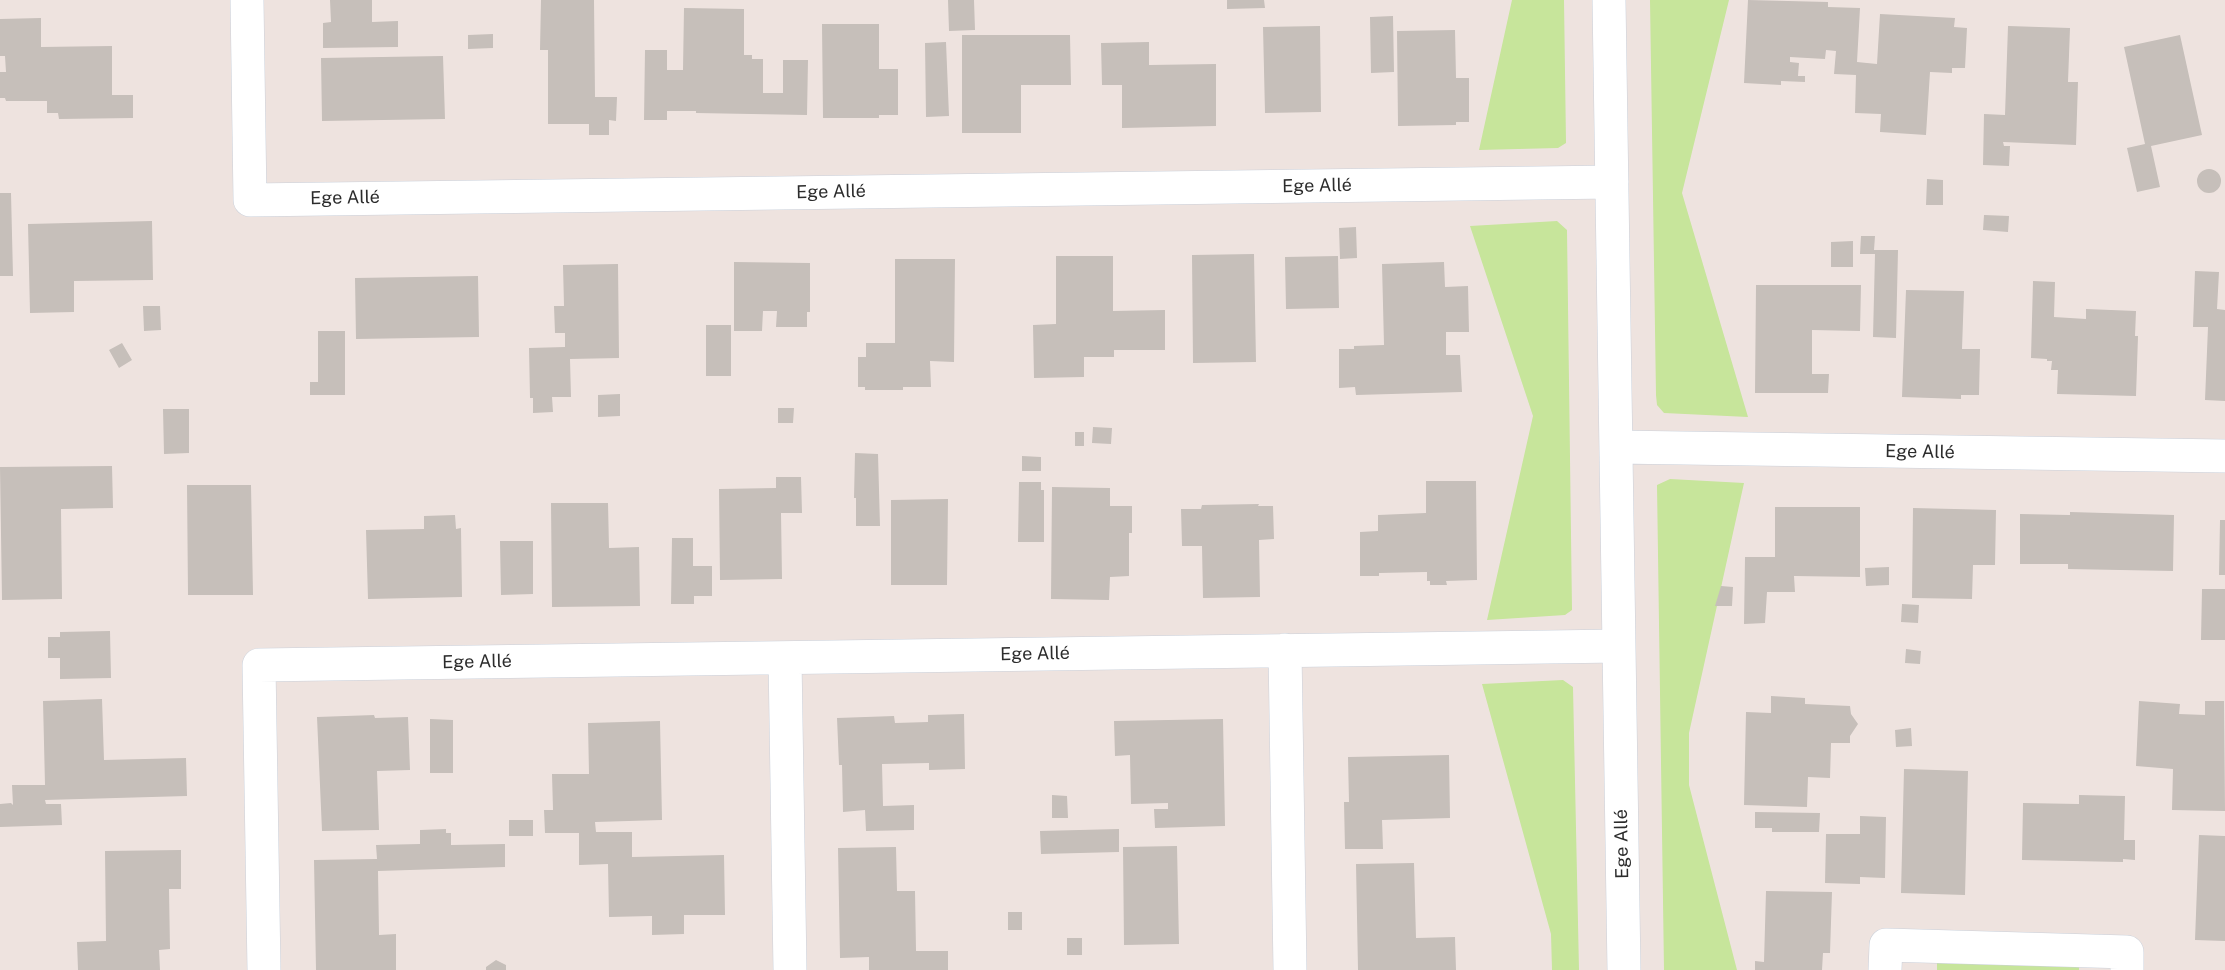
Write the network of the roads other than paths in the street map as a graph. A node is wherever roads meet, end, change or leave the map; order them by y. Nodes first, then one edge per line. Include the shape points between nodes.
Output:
1 (247, 0) edge
2 (1609, 0) edge
3 (1612, 182) junction
4 (1616, 447) junction
5 (2225, 456) edge
6 (1618, 646) junction
7 (1285, 650) junction
8 (785, 658) junction
9 (264, 970) edge
10 (790, 970) edge
11 (1290, 970) edge
12 (1624, 970) edge
13 (1885, 970) edge
14 (2127, 970) edge

1 - 3 street, Ege Allé via 250,200
2 - 3 street, Ege Allé
3 - 4 street, Ege Allé
4 - 5 street, Ege Allé
4 - 6 street, Ege Allé
6 - 7 street, Ege Allé
6 - 12 street, Ege Allé
7 - 8 street, Ege Allé
7 - 11 street
8 - 9 street, Ege Allé via 259,665
8 - 10 street
13 - 14 street via 1886,945 2127,952

